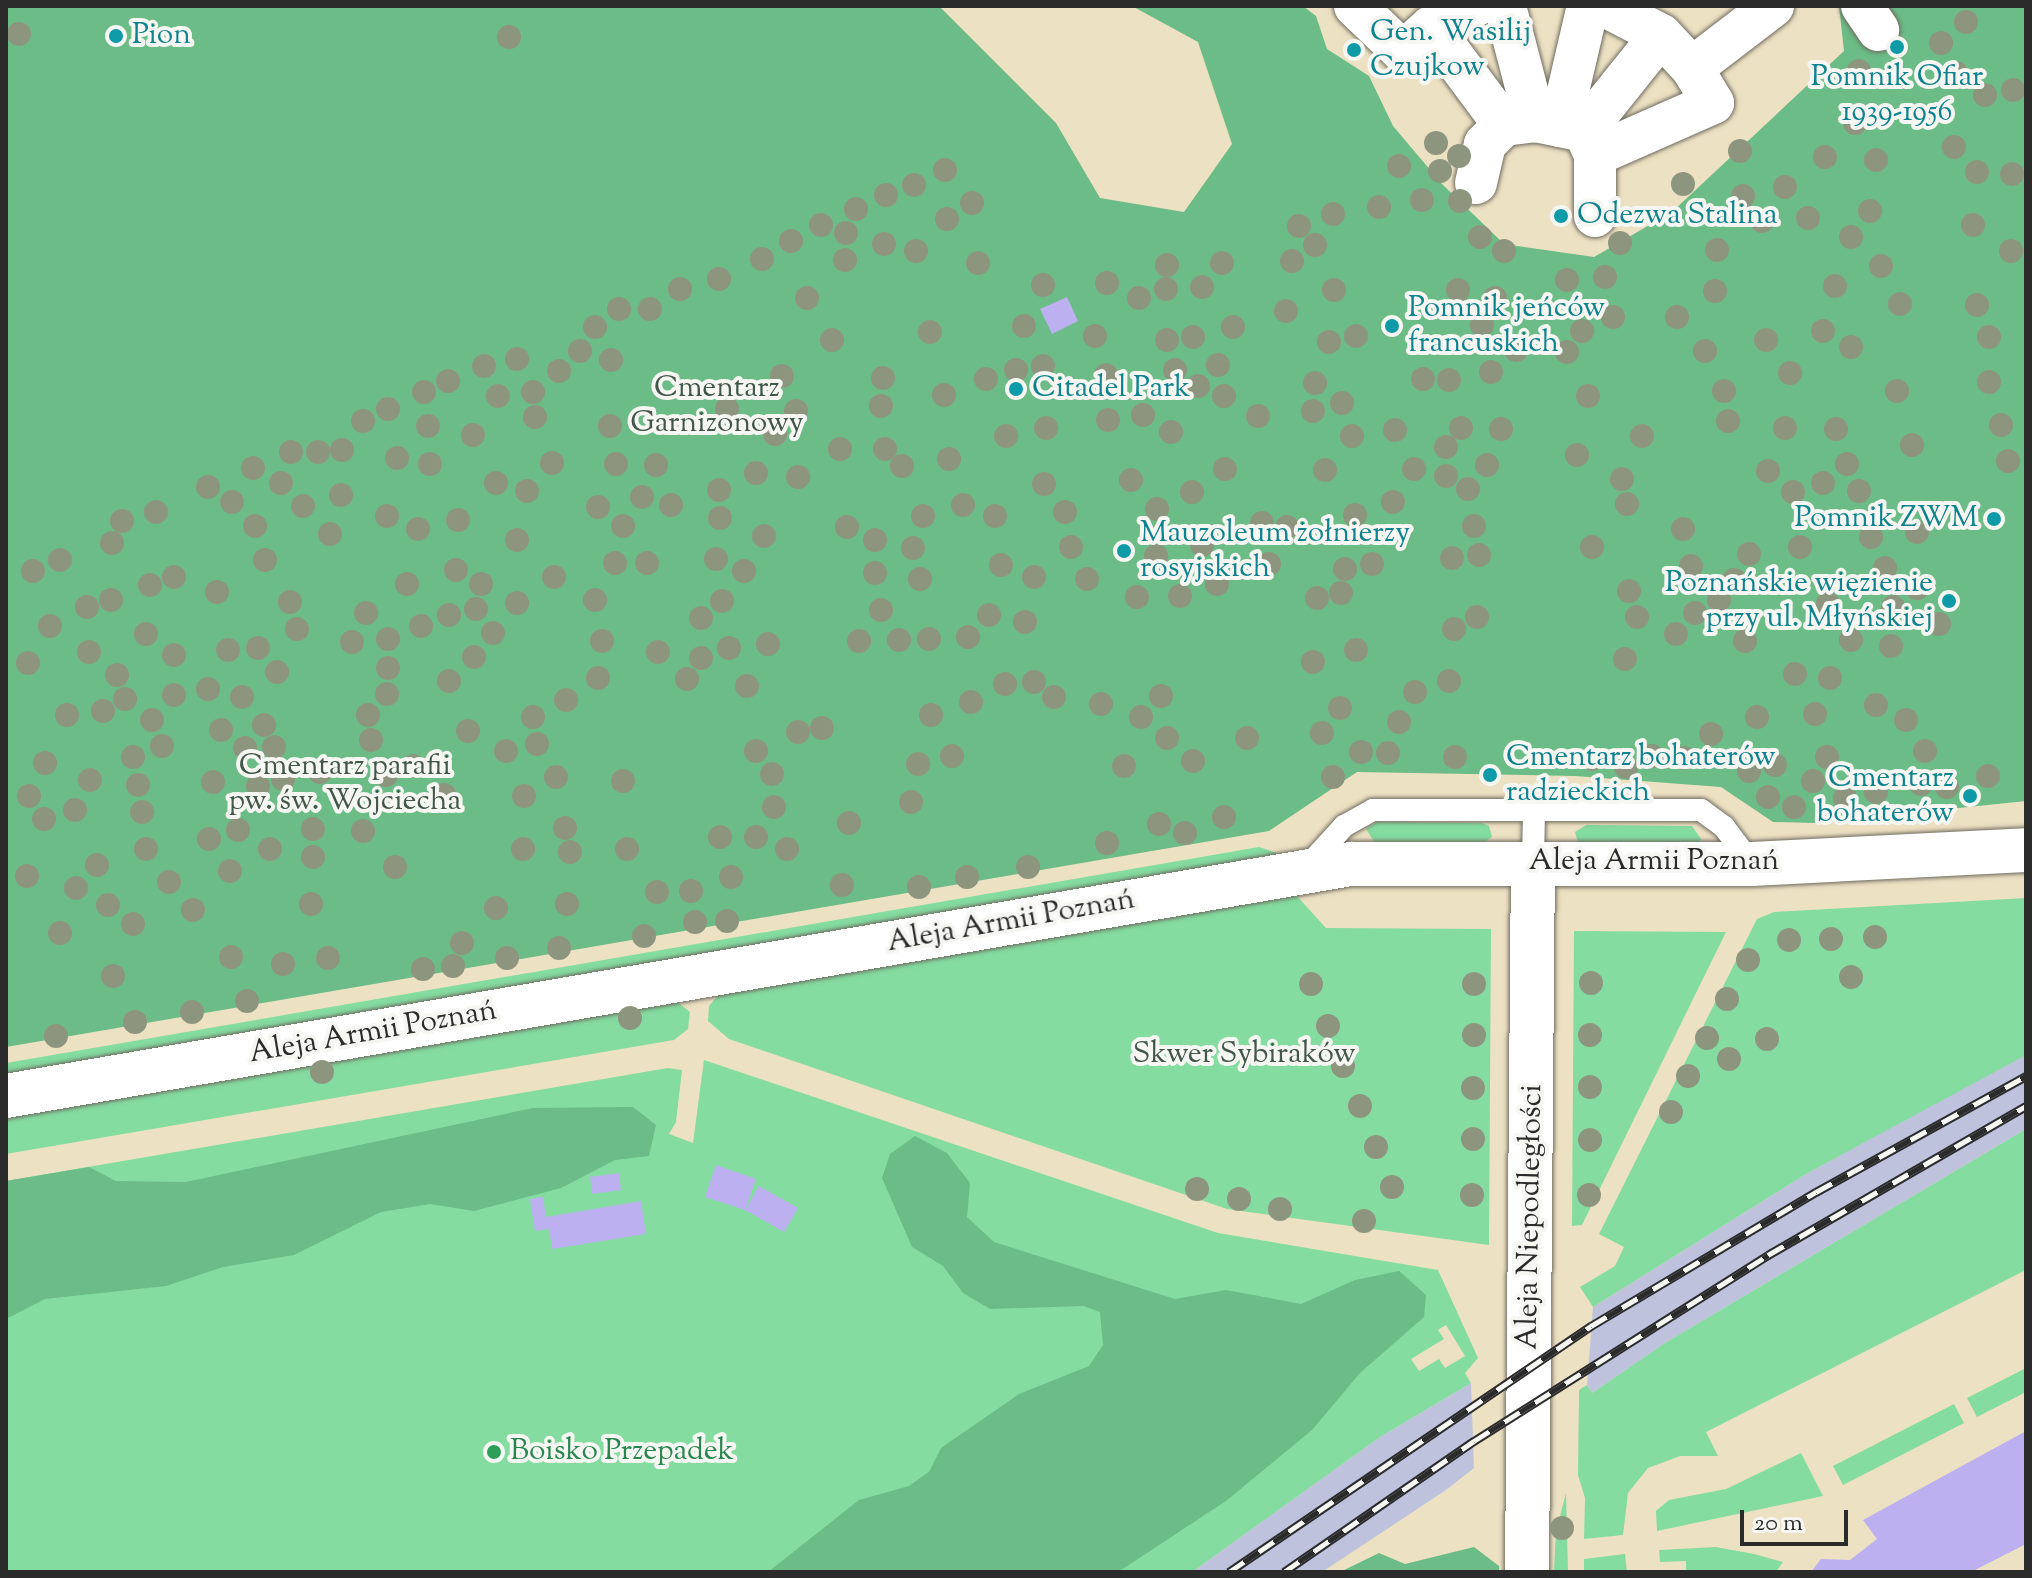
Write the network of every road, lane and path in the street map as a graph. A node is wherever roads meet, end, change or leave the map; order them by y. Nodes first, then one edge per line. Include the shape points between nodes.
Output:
1 (1355, 6) edge
2 (1773, 6) edge
3 (1612, 8) edge
4 (1469, 11) edge
5 (1661, 35) junction
6 (1692, 68) junction
7 (1555, 132) junction
8 (1476, 183) dead end
9 (1595, 216) dead end
10 (1534, 811) junction
11 (2026, 850) edge
12 (1533, 863) junction
13 (1752, 864) junction
14 (1304, 871) junction
15 (6, 1096) edge
16 (1527, 1572) edge

1 - 4 street via 1403,52
2 - 6 street
3 - 5 street
3 - 7 street
4 - 7 street
4 - 7 street
5 - 6 street
5 - 7 street
6 - 7 street via 1713,103
7 - 8 street via 1485,144
7 - 9 street
10 - 12 lane
10 - 13 lane via 1701,810 1724,827
10 - 14 lane via 1373,810 1344,826
11 - 13 street, Aleja Armii Poznań
12 - 13 street, Aleja Armii Poznań
12 - 14 street, Aleja Armii Poznań via 1404,861
12 - 16 street, Aleja Niepodległości
14 - 15 street, Aleja Armii Poznań

